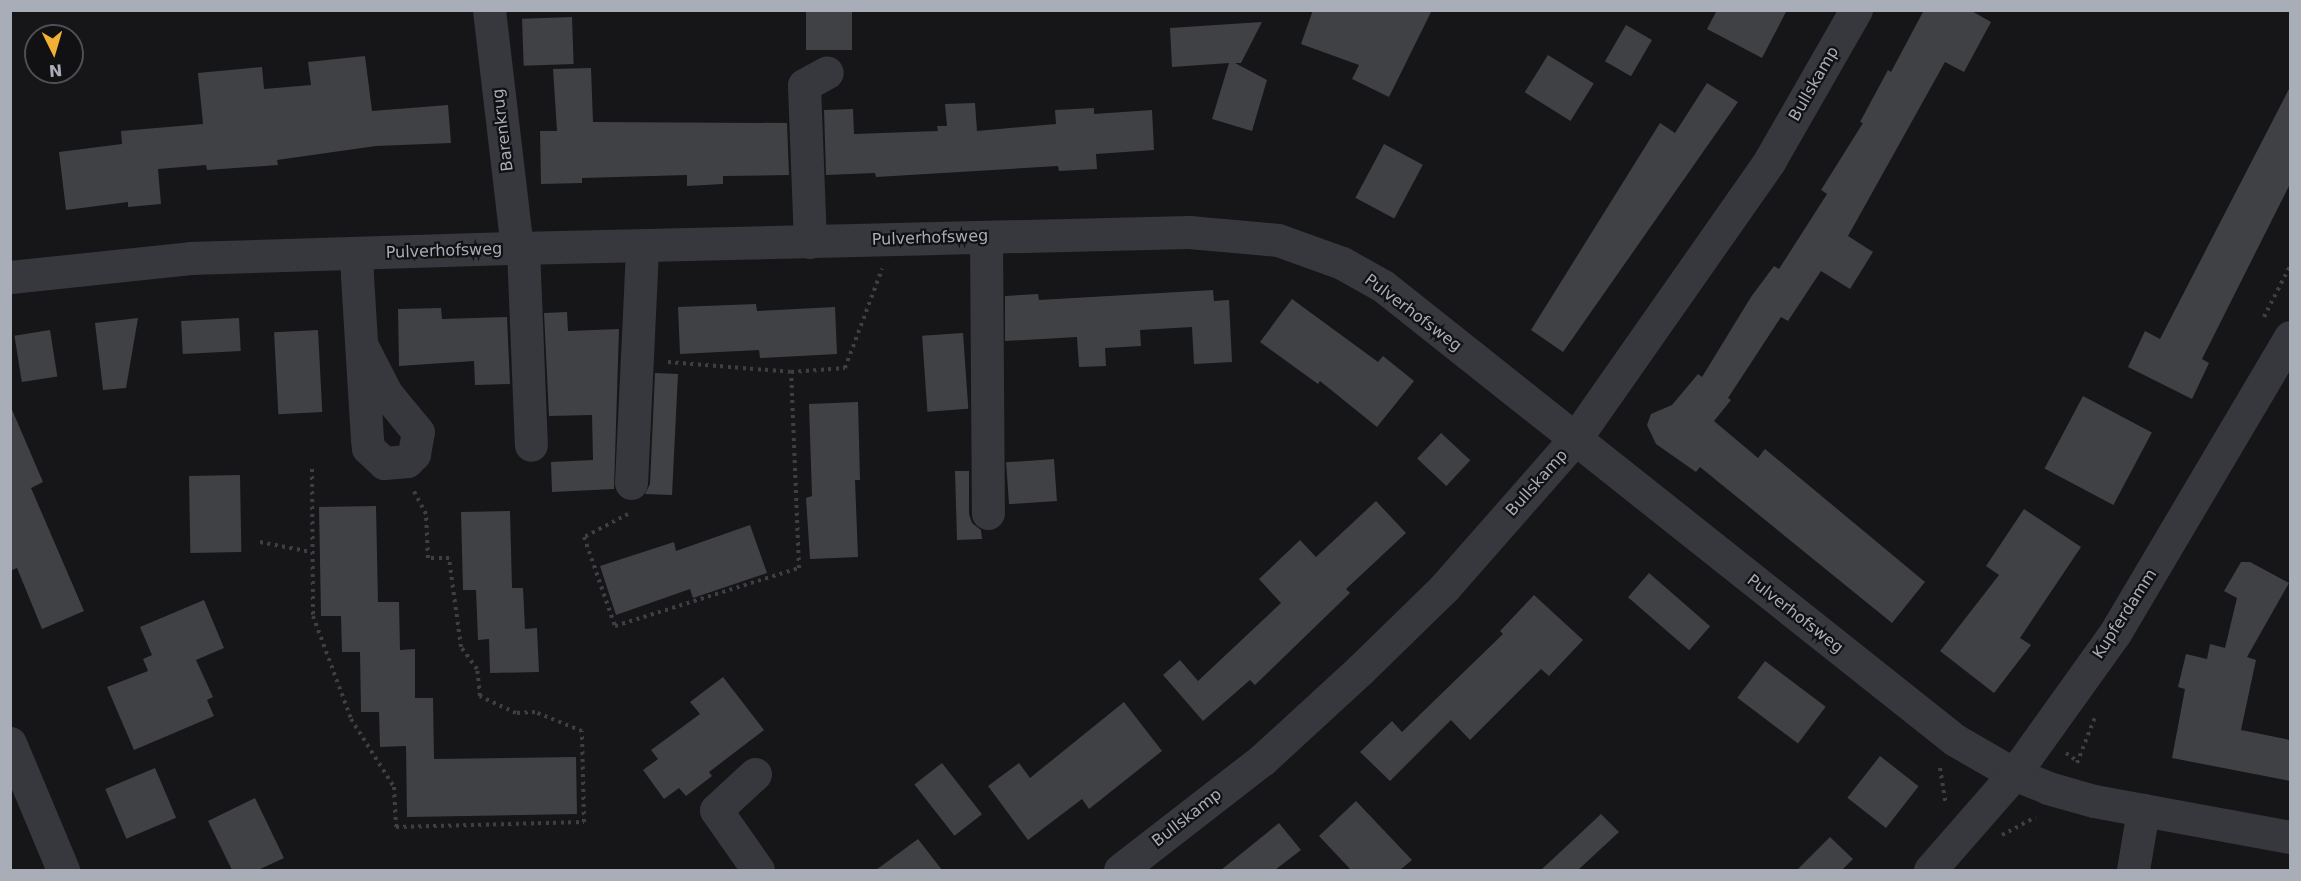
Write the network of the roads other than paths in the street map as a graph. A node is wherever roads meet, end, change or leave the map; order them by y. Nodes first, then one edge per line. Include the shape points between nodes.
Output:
1 (489, 10) edge
2 (1856, 10) edge
3 (827, 72) dead end
4 (986, 237) junction
5 (810, 242) junction
6 (642, 247) junction
7 (520, 249) junction
8 (356, 255) junction
9 (10, 277) edge
10 (362, 346) dead end
11 (2286, 357) edge
12 (1575, 440) junction
13 (531, 445) dead end
14 (631, 483) road end
15 (988, 513) dead end
16 (10, 743) edge
17 (755, 774) dead end
18 (2014, 774) junction
19 (2144, 810) junction
20 (2290, 837) edge
21 (63, 870) edge
22 (758, 870) edge
23 (1120, 870) edge
24 (1930, 870) edge
25 (2133, 870) edge

1 - 7 street, Barenkrug
2 - 12 street, Bullskamp via 1770,160
3 - 5 street via 804,85
4 - 5 street, Pulverhofsweg
4 - 12 street, Pulverhofsweg via 1190,232 1243,234 1310,249 1383,286
4 - 15 street
5 - 6 street, Pulverhofsweg
6 - 7 street, Pulverhofsweg
6 - 14 street
7 - 8 street, Pulverhofsweg
7 - 13 street, Barenkrug
8 - 9 street, Pulverhofsweg via 190,258
8 - 10 street
11 - 18 street, Kupferdamm via 2115,633
12 - 18 street, Pulverhofsweg via 1943,731
12 - 23 street, Bullskamp via 1443,588 1361,669 1262,760
16 - 21 street
17 - 22 street via 716,810
18 - 19 street, Pulverhofsweg via 2094,801
18 - 24 street, Kupferdamm
19 - 20 street, Pulverhofsweg
19 - 25 street

